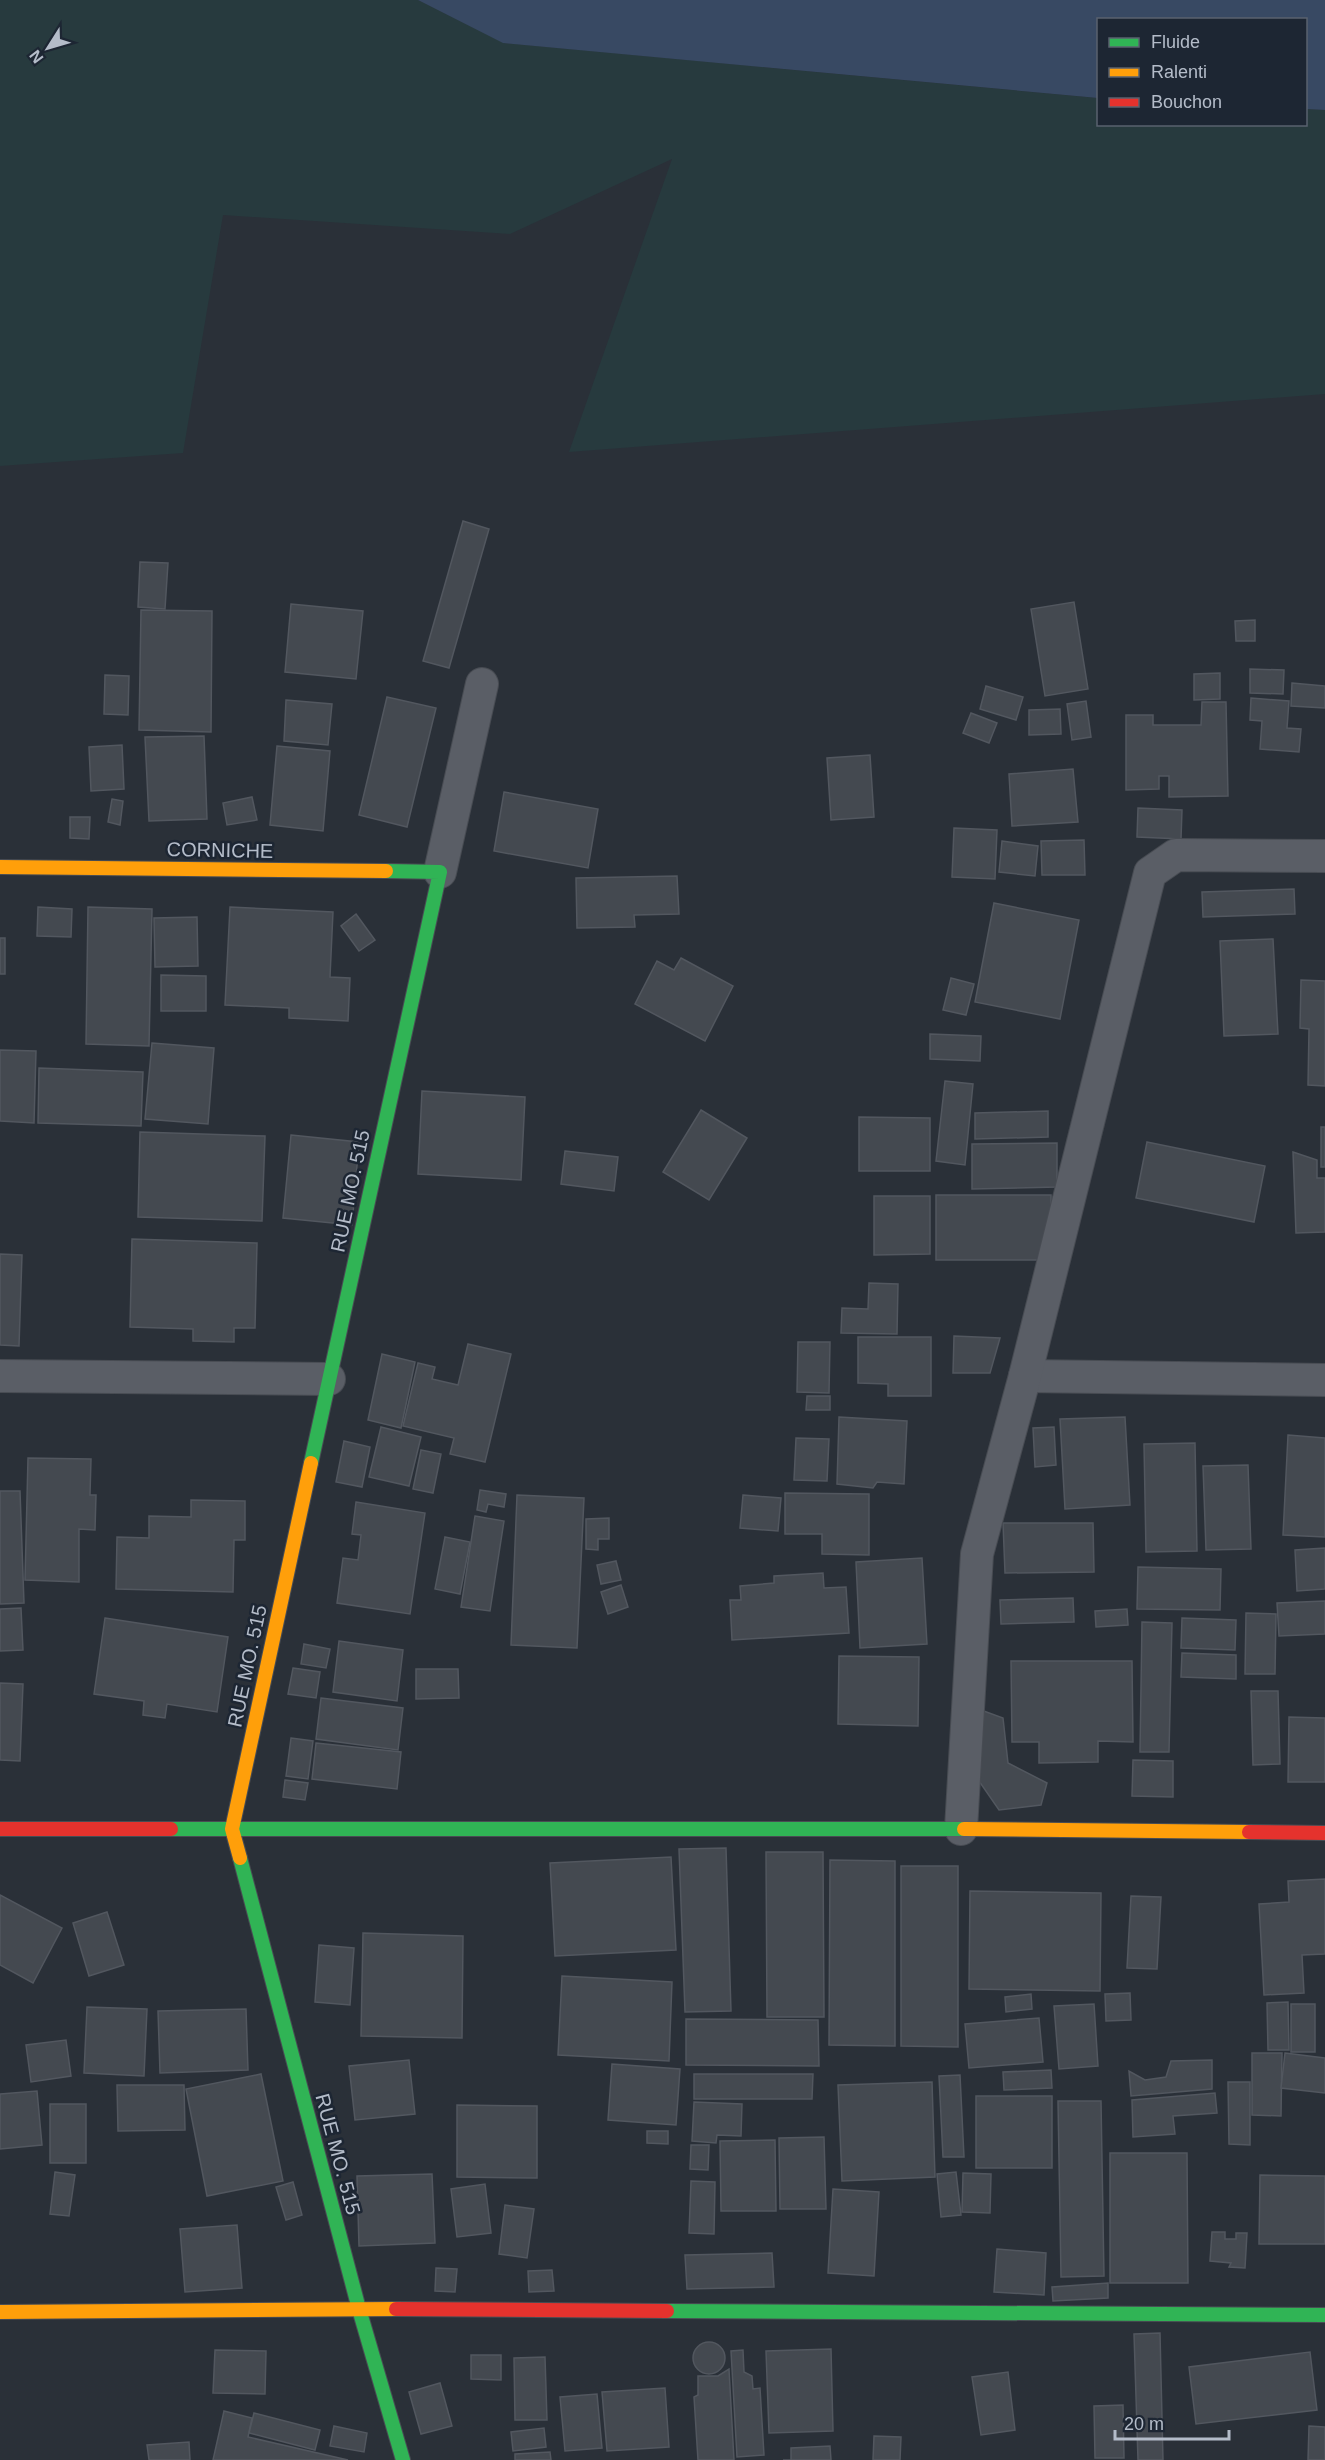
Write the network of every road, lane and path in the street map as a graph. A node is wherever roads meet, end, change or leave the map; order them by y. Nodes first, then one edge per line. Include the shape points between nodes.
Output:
1 (482, 684) dead end
2 (1325, 856) edge
3 (0, 867) edge
4 (440, 872) junction
5 (0, 1376) edge
6 (1025, 1377) junction
7 (328, 1379) junction
8 (1325, 1380) edge
9 (0, 1829) edge
10 (232, 1829) junction
11 (961, 1829) junction
12 (1325, 1833) edge
13 (359, 2309) junction
14 (0, 2312) edge
15 (1325, 2316) edge
16 (403, 2460) edge

1 - 4 street
2 - 6 street via 1176,855 1150,873
3 - 4 street, CORNICHE
4 - 7 street, RUE MO. 515
5 - 7 street
6 - 8 street
6 - 11 street via 977,1554
7 - 10 street, RUE MO. 515
9 - 10 street
10 - 11 street
10 - 13 street, RUE MO. 515
11 - 12 street
13 - 14 street
13 - 15 street
13 - 16 street, RUE MO. 515

